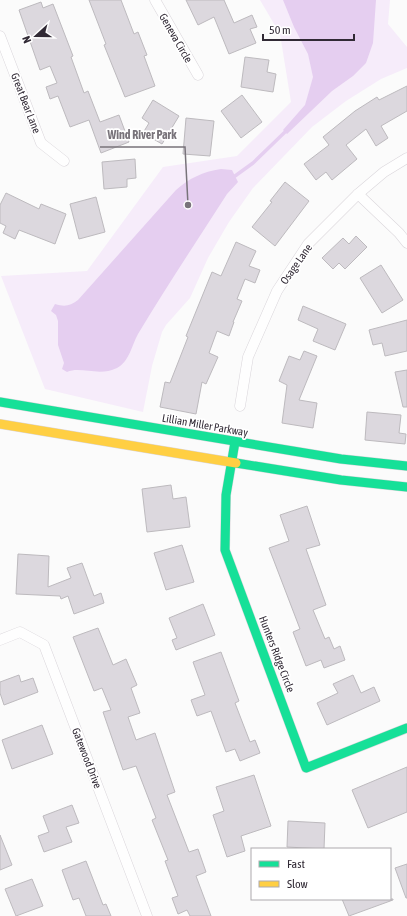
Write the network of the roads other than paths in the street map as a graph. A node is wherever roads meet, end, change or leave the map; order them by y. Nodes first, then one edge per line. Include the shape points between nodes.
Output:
1 (155, 0) edge
2 (0, 36) edge
3 (198, 75) dead end
4 (407, 158) edge
5 (64, 161) dead end
6 (358, 194) junction
7 (407, 243) edge
8 (0, 402) edge
9 (240, 406) dead end
10 (0, 424) edge
11 (235, 442) junction
12 (230, 462) junction
13 (407, 466) edge
14 (407, 487) edge
15 (0, 640) edge
16 (407, 728) edge
17 (147, 916) edge

1 - 3 street, Geneva Circle
2 - 5 street, Great Bear Lane via 41,143
4 - 6 street, Osage Lane via 384,172
6 - 7 street
6 - 9 street, Osage Lane via 308,244 277,291 248,357
8 - 11 main road, Lillian Miller Parkway
10 - 12 main road
11 - 12 main road, Hunters Ridge Circle
11 - 13 main road, Lillian Miller Parkway via 341,459
12 - 14 main road via 341,480
12 - 16 main road, Hunters Ridge Circle via 224,519 225,550 306,768
15 - 17 street, Gatewood Drive via 20,632 44,645

